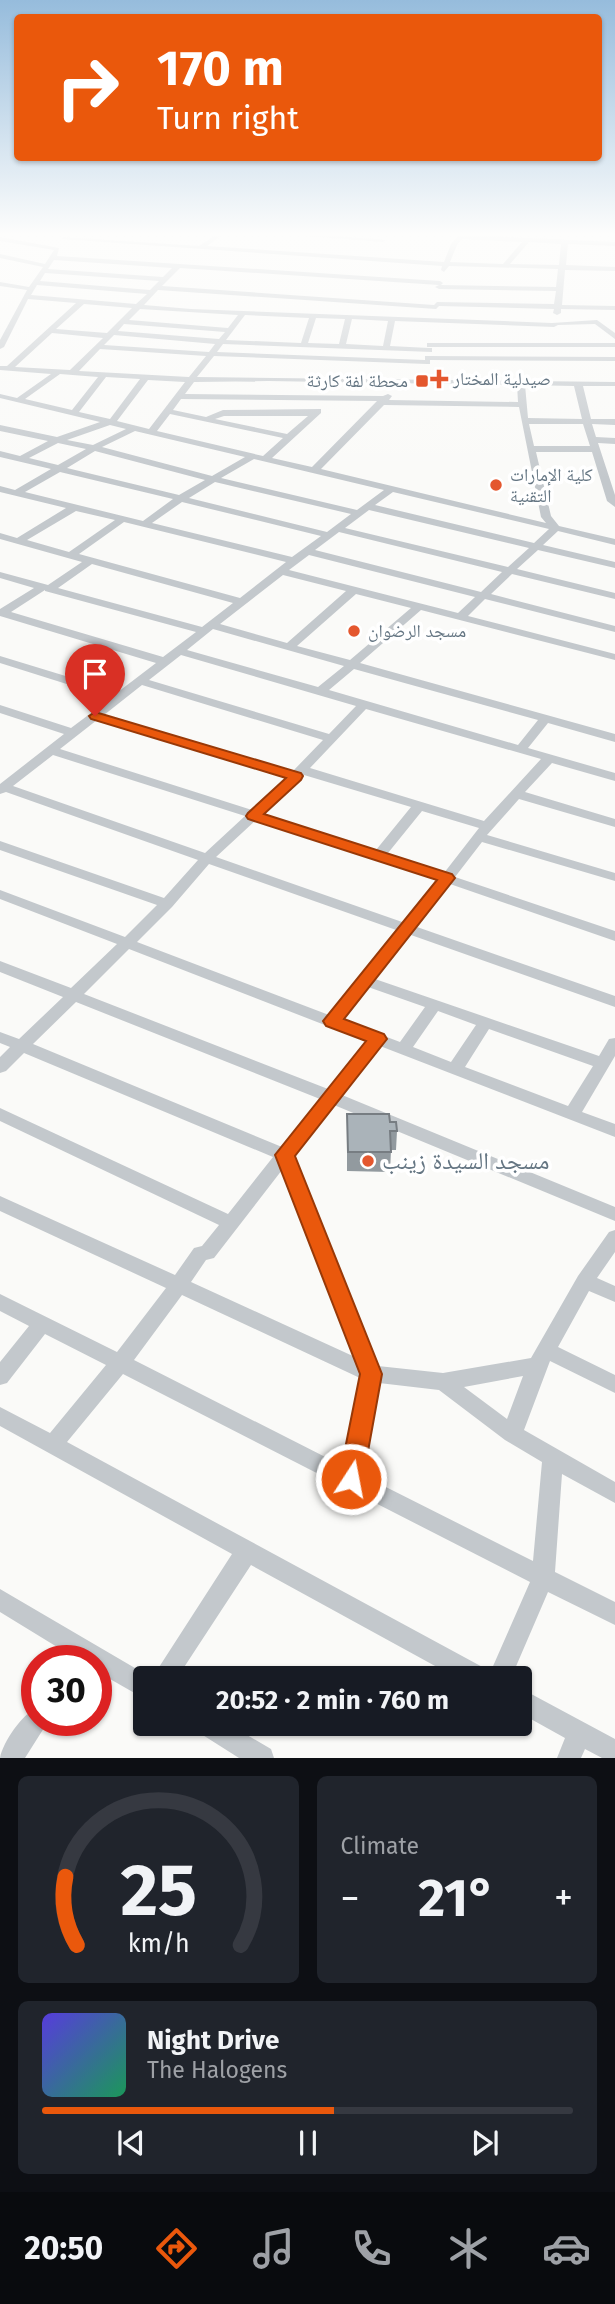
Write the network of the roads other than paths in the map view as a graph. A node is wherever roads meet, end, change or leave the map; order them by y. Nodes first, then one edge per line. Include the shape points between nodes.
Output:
1 (17, 314) edge
2 (69, 314) edge
3 (131, 314) edge
4 (188, 314) edge
5 (242, 314) edge
6 (262, 314) edge
7 (435, 314) edge
8 (556, 314) edge
9 (282, 315) junction
10 (313, 317) junction
11 (349, 318) junction
12 (392, 320) junction
13 (0, 321) edge
14 (434, 321) junction
15 (13, 322) junction
16 (124, 322) junction
17 (277, 324) dead end
18 (555, 324) junction
19 (178, 326) junction
20 (194, 327) junction
21 (230, 330) junction
22 (4, 331) edge
23 (51, 331) junction
24 (112, 334) junction
25 (272, 334) dead end
26 (614, 334) edge
27 (184, 338) junction
28 (222, 342) junction
29 (268, 343) junction
30 (304, 345) junction
31 (551, 345) junction
32 (615, 345) edge
33 (342, 346) junction
34 (0, 347) edge
35 (99, 347) junction
36 (386, 348) junction
37 (211, 354) junction
38 (429, 354) junction
39 (551, 358) junction
40 (615, 359) edge
41 (4, 368) edge
42 (57, 373) junction
43 (71, 374) junction
44 (103, 376) junction
45 (144, 379) junction
46 (291, 379) junction
47 (191, 380) junction
48 (401, 383) junction
49 (425, 383) junction
50 (521, 384) junction
51 (549, 384) junction
52 (578, 384) junction
53 (615, 384) edge
54 (0, 396) edge
55 (179, 396) junction
56 (278, 397) junction
57 (332, 398) junction
58 (19, 400) junction
59 (383, 400) junction
60 (524, 405) junction
61 (168, 411) junction
62 (74, 413) junction
63 (315, 413) junction
64 (206, 419) junction
65 (113, 421) junction
66 (524, 421) junction
67 (587, 422) junction
68 (615, 422) edge
69 (136, 427) junction
70 (0, 428) edge
71 (152, 431) junction
72 (289, 437) junction
73 (55, 441) junction
74 (615, 441) edge
75 (594, 445) junction
76 (94, 448) junction
77 (530, 449) junction
78 (0, 454) edge
79 (254, 455) junction
80 (266, 458) junction
81 (21, 459) junction
82 (61, 470) junction
83 (315, 470) junction
84 (212, 479) junction
85 (610, 482) edge
86 (1, 489) edge
87 (391, 489) junction
88 (18, 493) junction
89 (180, 499) junction
90 (615, 504) edge
91 (75, 508) junction
92 (362, 510) junction
93 (124, 518) junction
94 (146, 523) junction
95 (556, 528) junction
96 (333, 532) junction
97 (0, 536) edge
98 (19, 541) junction
99 (613, 541) edge
100 (537, 547) junction
101 (307, 551) junction
102 (71, 555) junction
103 (90, 561) junction
104 (294, 561) junction
105 (615, 565) edge
106 (281, 571) junction
107 (512, 572) junction
108 (0, 575) edge
109 (354, 579) junction
110 (46, 588) junction
111 (483, 596) junction
112 (615, 596) edge
113 (242, 602) junction
114 (419, 607) junction
115 (2, 614) edge
116 (460, 617) junction
117 (208, 628) junction
118 (615, 629) edge
119 (289, 647) junction
120 (180, 651) junction
121 (615, 657) edge
122 (0, 659) edge
123 (166, 662) junction
124 (351, 664) junction
125 (141, 681) junction
126 (320, 692) junction
127 (120, 697) junction
128 (363, 705) junction
129 (0, 709) edge
130 (95, 716) junction
131 (546, 718) junction
132 (73, 733) junction
133 (615, 738) edge
134 (332, 739) junction
135 (51, 750) junction
136 (520, 750) junction
137 (549, 758) junction
138 (299, 773) junction
139 (615, 777) edge
140 (2, 788) edge
141 (517, 794) junction
142 (420, 805) junction
143 (254, 816) junction
144 (615, 823) edge
145 (484, 832) junction
146 (0, 845) edge
147 (379, 855) junction
148 (205, 860) junction
149 (615, 877) edge
150 (447, 878) junction
151 (0, 894) edge
152 (167, 904) junction
153 (408, 929) junction
154 (615, 936) edge
155 (128, 943) junction
156 (0, 966) edge
157 (364, 981) junction
158 (74, 996) junction
159 (615, 1002) edge
160 (435, 1005) junction
161 (332, 1021) junction
162 (485, 1023) junction
163 (0, 1037) edge
164 (377, 1039) junction
165 (615, 1044) edge
166 (22, 1046) junction
167 (404, 1049) junction
168 (603, 1063) junction
169 (0, 1067) edge
170 (456, 1069) junction
171 (332, 1097) junction
172 (0, 1114) edge
173 (572, 1114) junction
174 (615, 1131) edge
175 (285, 1155) junction
176 (0, 1203) edge
177 (615, 1214) edge
178 (231, 1223) junction
179 (615, 1237) edge
180 (585, 1281) junction
181 (180, 1284) junction
182 (615, 1294) edge
183 (0, 1302) edge
184 (42, 1324) junction
185 (542, 1358) junction
186 (119, 1364) junction
187 (371, 1374) junction
188 (0, 1377) edge
189 (443, 1382) junction
190 (615, 1384) edge
191 (0, 1416) edge
192 (512, 1434) junction
193 (52, 1445) junction
194 (553, 1457) junction
195 (351, 1479) junction
196 (615, 1493) edge
197 (246, 1553) junction
198 (543, 1578) junction
199 (0, 1600) edge
200 (615, 1615) edge
201 (64, 1645) edge
202 (172, 1666) edge
203 (458, 1666) edge
204 (504, 1666) edge
205 (112, 1672) edge
206 (133, 1681) edge
207 (532, 1707) edge
208 (579, 1732) junction
209 (26, 1736) edge
210 (226, 1736) edge
211 (615, 1752) edge
212 (11, 1758) edge
213 (262, 1758) edge
214 (569, 1758) edge

1 - 15 street
2 - 23 street
3 - 16 street
4 - 19 street
5 - 21 street
6 - 9 street
7 - 14 street
8 - 18 street
9 - 10 street
9 - 17 street
10 - 11 street
10 - 30 street
11 - 12 street
11 - 33 street
12 - 14 street
12 - 36 street
13 - 15 street
14 - 18 street
14 - 38 street
15 - 22 street
16 - 19 street
16 - 24 street
18 - 26 street via 597,322
18 - 31 street
19 - 20 street
20 - 21 street
20 - 27 street
21 - 28 street
22 - 34 street
23 - 24 street
23 - 41 street
24 - 27 street
24 - 35 street
25 - 29 street
27 - 28 street
28 - 29 street
28 - 37 street
29 - 30 street
30 - 33 street
31 - 32 street
31 - 38 street
31 - 39 street
33 - 36 street
35 - 37 street
35 - 43 street
36 - 38 street
37 - 38 street
37 - 47 street
38 - 39 street
38 - 49 street
39 - 40 street
39 - 51 street
41 - 42 street
42 - 43 street
42 - 58 street
43 - 44 street
44 - 45 street
44 - 62 street
45 - 47 street
45 - 65 street
46 - 47 street
46 - 48 street
46 - 56 street
47 - 55 street
48 - 49 street
48 - 59 street
49 - 50 street
50 - 51 street
50 - 60 street
51 - 52 street
52 - 53 street
52 - 67 street
54 - 58 street
55 - 56 street
55 - 61 street
56 - 57 street
57 - 59 street
57 - 63 street
58 - 62 street
59 - 60 street
59 - 83 street
60 - 66 street
61 - 64 street
61 - 71 street
62 - 65 street
63 - 64 street via 223,413
63 - 72 street
64 - 72 street
65 - 69 street
65 - 73 street
66 - 67 street
66 - 77 street
67 - 68 street
67 - 75 street
69 - 71 street
69 - 76 street
70 - 73 street
71 - 79 street
72 - 80 street
73 - 76 street
73 - 81 street
74 - 75 street
75 - 77 street
75 - 85 street
76 - 82 street
76 - 84 street
77 - 95 street via 547,517
78 - 81 street
79 - 80 street
79 - 84 street
80 - 83 street
81 - 82 street
82 - 88 street
82 - 89 street
83 - 87 street
84 - 89 street
84 - 92 street
85 - 90 street
86 - 88 street
87 - 92 street
87 - 95 street
88 - 91 street
89 - 94 street
89 - 96 street
91 - 93 street
91 - 98 street
92 - 96 street
92 - 100 street
93 - 94 street
93 - 102 street
94 - 104 street
95 - 99 street
95 - 100 street
96 - 101 street
96 - 107 street
97 - 98 street
98 - 102 street
100 - 105 street
100 - 107 street
101 - 104 street
101 - 109 street
102 - 103 street
103 - 110 street
103 - 113 street
104 - 106 street
106 - 109 street
106 - 113 street
107 - 111 street
107 - 112 street
108 - 110 street
109 - 111 street
109 - 114 street
109 - 119 street
110 - 115 street
110 - 117 street
111 - 116 street
111 - 118 street
113 - 117 street
114 - 116 street
114 - 124 street
115 - 123 street
116 - 121 street
117 - 119 street
117 - 120 street
119 - 124 street
120 - 123 street
120 - 126 street
122 - 127 street
123 - 125 street
124 - 126 street
124 - 131 street
125 - 127 street
125 - 134 street
126 - 128 street
127 - 130 street
128 - 134 street
128 - 136 street
129 - 132 street
130 - 132 street
130 - 138 street
131 - 133 street
131 - 136 street
132 - 135 street
134 - 138 street
135 - 140 street
135 - 143 street
136 - 137 street
137 - 139 street
137 - 141 street
138 - 142 street
138 - 143 street
140 - 148 street
141 - 144 street
141 - 145 street
142 - 145 street
142 - 147 street
143 - 147 street
143 - 148 street
145 - 149 street
145 - 150 street
146 - 152 street
147 - 150 street
148 - 152 street
148 - 153 street
150 - 153 street
150 - 154 street
151 - 155 street
152 - 155 street
153 - 157 street
153 - 159 street
155 - 158 street
155 - 161 street
156 - 158 street
157 - 160 street
157 - 161 street
158 - 166 street
158 - 171 street
160 - 162 street
160 - 167 street
161 - 164 street
162 - 168 street
162 - 170 street
163 - 166 street
164 - 167 street
164 - 171 street
165 - 168 street
166 - 169 street
166 - 175 street
167 - 170 street
168 - 173 street
170 - 173 street
171 - 175 street
171 - 177 street
172 - 178 street
173 - 174 street
175 - 178 street
175 - 187 street
176 - 181 street
178 - 181 street via 207,1253 201,1253
179 - 180 street
180 - 182 street
180 - 185 street
181 - 186 street
181 - 187 street
183 - 184 street
184 - 186 street
184 - 188 street
185 - 189 street
185 - 190 street
185 - 192 street
186 - 193 street
186 - 195 street
187 - 189 street
187 - 195 street
189 - 192 street
191 - 193 street
192 - 194 street
193 - 197 street
194 - 196 street
194 - 198 street
195 - 198 street
197 - 202 street
197 - 203 street
198 - 200 street
198 - 204 street
199 - 201 street
205 - 206 street
207 - 208 street
208 - 211 street
208 - 214 street
209 - 212 street
210 - 213 street

